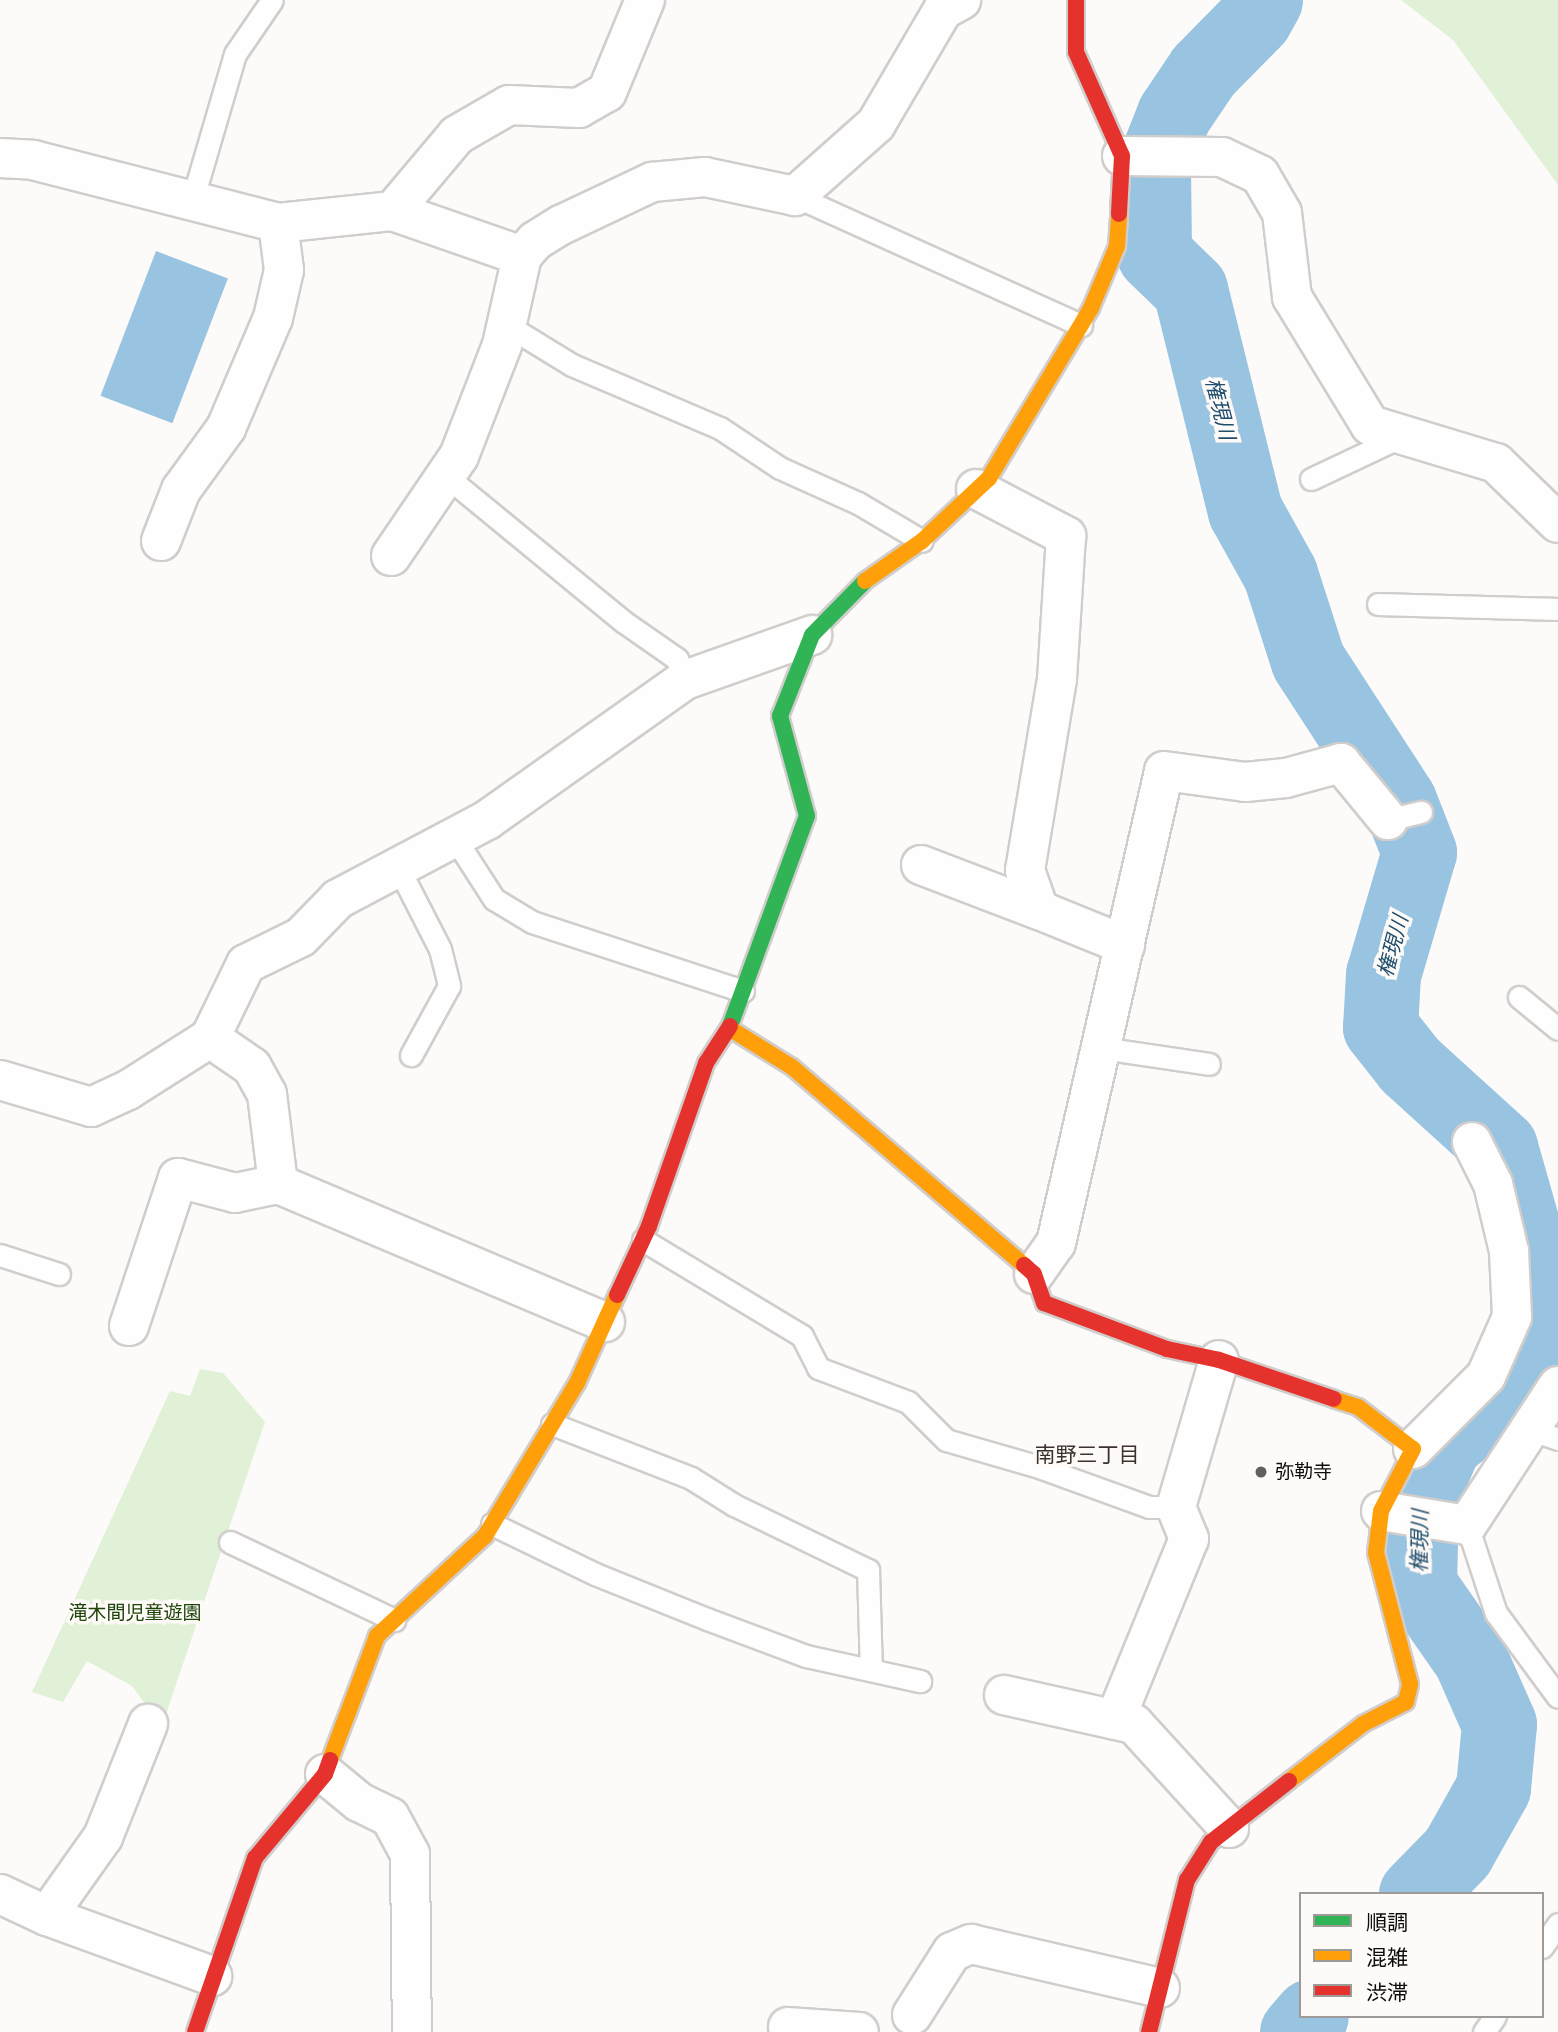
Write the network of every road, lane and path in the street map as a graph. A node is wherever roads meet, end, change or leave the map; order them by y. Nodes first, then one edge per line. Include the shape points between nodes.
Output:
1 (272, 0) edge
2 (645, 0) edge
3 (961, 0) edge
4 (1076, 0) edge
5 (1131, 155) junction
6 (0, 158) edge
7 (795, 196) junction
8 (192, 201) junction
9 (393, 211) junction
10 (278, 223) junction
11 (522, 256) junction
12 (505, 324) junction
13 (1081, 325) junction
14 (1404, 435) junction
15 (446, 476) junction
16 (1311, 480) dead end
17 (976, 489) junction
18 (1558, 523) edge
19 (161, 541) dead end
20 (922, 541) junction
21 (391, 556) dead end
22 (1378, 604) dead end
23 (1558, 609) edge
24 (812, 635) junction
25 (685, 680) junction
26 (1404, 816) dead end
27 (454, 837) junction
28 (921, 865) dead end
29 (398, 867) junction
30 (1039, 910) junction
31 (1125, 945) junction
32 (743, 991) junction
33 (1519, 996) dead end
34 (729, 1028) junction
35 (1558, 1029) edge
36 (210, 1038) junction
37 (1101, 1048) junction
38 (411, 1055) dead end
39 (1209, 1064) dead end
40 (0, 1080) edge
41 (1472, 1142) dead end
42 (278, 1184) junction
43 (643, 1240) junction
44 (0, 1255) edge
45 (59, 1274) dead end
46 (1034, 1274) junction
47 (605, 1322) junction
48 (129, 1326) dead end
49 (1219, 1360) junction
50 (1558, 1386) edge
51 (552, 1424) junction
52 (1544, 1434) edge
53 (1413, 1449) junction
54 (1176, 1507) junction
55 (1394, 1513) junction
56 (1456, 1523) junction
57 (492, 1524) junction
58 (230, 1542) dead end
59 (394, 1620) junction
60 (871, 1670) junction
61 (920, 1681) dead end
62 (1004, 1695) dead end
63 (1558, 1698) edge
64 (1115, 1720) junction
65 (148, 1724) dead end
66 (325, 1774) junction
67 (1229, 1828) junction
68 (3, 1898) edge
69 (47, 1916) junction
70 (1558, 1924) edge
71 (1544, 1944) edge
72 (212, 1976) junction
73 (1160, 1988) junction
74 (912, 2015) dead end
75 (788, 2027) dead end
76 (195, 2032) edge
77 (412, 2032) edge
78 (859, 2032) edge
79 (1149, 2032) edge

1 - 8 lane via 234,54
2 - 9 street via 607,92 579,108 509,105 457,135
3 - 7 street via 943,10 876,124
4 - 5 street via 1076,52
5 - 13 street via 1117,246
5 - 14 street via 1222,157 1260,175 1282,214 1292,296 1320,349 1370,425
6 - 8 street via 33,160
7 - 11 street via 705,177 652,182 561,225 535,241
7 - 13 lane
8 - 10 street
9 - 10 street
9 - 11 street
10 - 19 street via 284,270 273,318 226,428 181,490
11 - 12 street
12 - 15 street via 502,345 474,419
12 - 20 lane via 572,365 720,428 780,468 858,503
13 - 17 street via 989,478
14 - 16 lane
14 - 18 street via 1496,463
15 - 21 street
15 - 25 lane via 624,622 677,659
17 - 20 street
17 - 30 street via 1066,536 1057,679 1025,870
20 - 24 street via 867,579
22 - 23 lane
24 - 25 street
24 - 32 street via 780,716 807,816
25 - 27 street via 487,820
26 - 31 street via 1341,763 1286,778 1245,782 1164,771
27 - 29 street
27 - 32 lane via 494,899 532,922
28 - 30 street
29 - 36 street via 338,899 301,937 246,964
29 - 38 lane via 439,949 449,986
30 - 31 street
31 - 37 street
32 - 34 street
33 - 35 lane
34 - 43 street via 706,1063
34 - 46 street via 803,1076
36 - 40 street via 128,1090 90,1107
36 - 42 street via 252,1067 267,1094
37 - 39 lane
37 - 46 street via 1056,1243
41 - 53 street via 1493,1184 1506,1238 1511,1317 1486,1376
42 - 47 street
42 - 48 street via 235,1193 178,1178
43 - 47 street
43 - 54 lane via 802,1336 818,1368 908,1402 946,1440 1037,1466 1149,1507
44 - 45 lane
46 - 49 street via 1044,1303 1167,1349
47 - 51 street
49 - 53 street via 1358,1407
49 - 54 street
50 - 52 street
51 - 57 street
51 - 60 lane via 691,1478 734,1505 868,1570
52 - 56 street
53 - 55 street
54 - 64 street via 1189,1539
55 - 56 street
55 - 67 street via 1376,1553 1410,1684 1406,1702 1363,1724
56 - 63 lane via 1496,1613
57 - 59 street
57 - 60 lane via 595,1574 707,1619 806,1656
58 - 59 lane
59 - 66 street via 377,1636
60 - 61 lane
62 - 64 street
64 - 67 street via 1134,1724
65 - 69 street via 103,1838
66 - 72 street via 255,1858
66 - 77 street via 359,1802 390,1817 410,1854
67 - 73 street via 1212,1842 1187,1880
68 - 69 street
69 - 72 street
70 - 71 lane
72 - 76 street
73 - 74 street via 971,1944 952,1952
73 - 79 street
75 - 78 street

